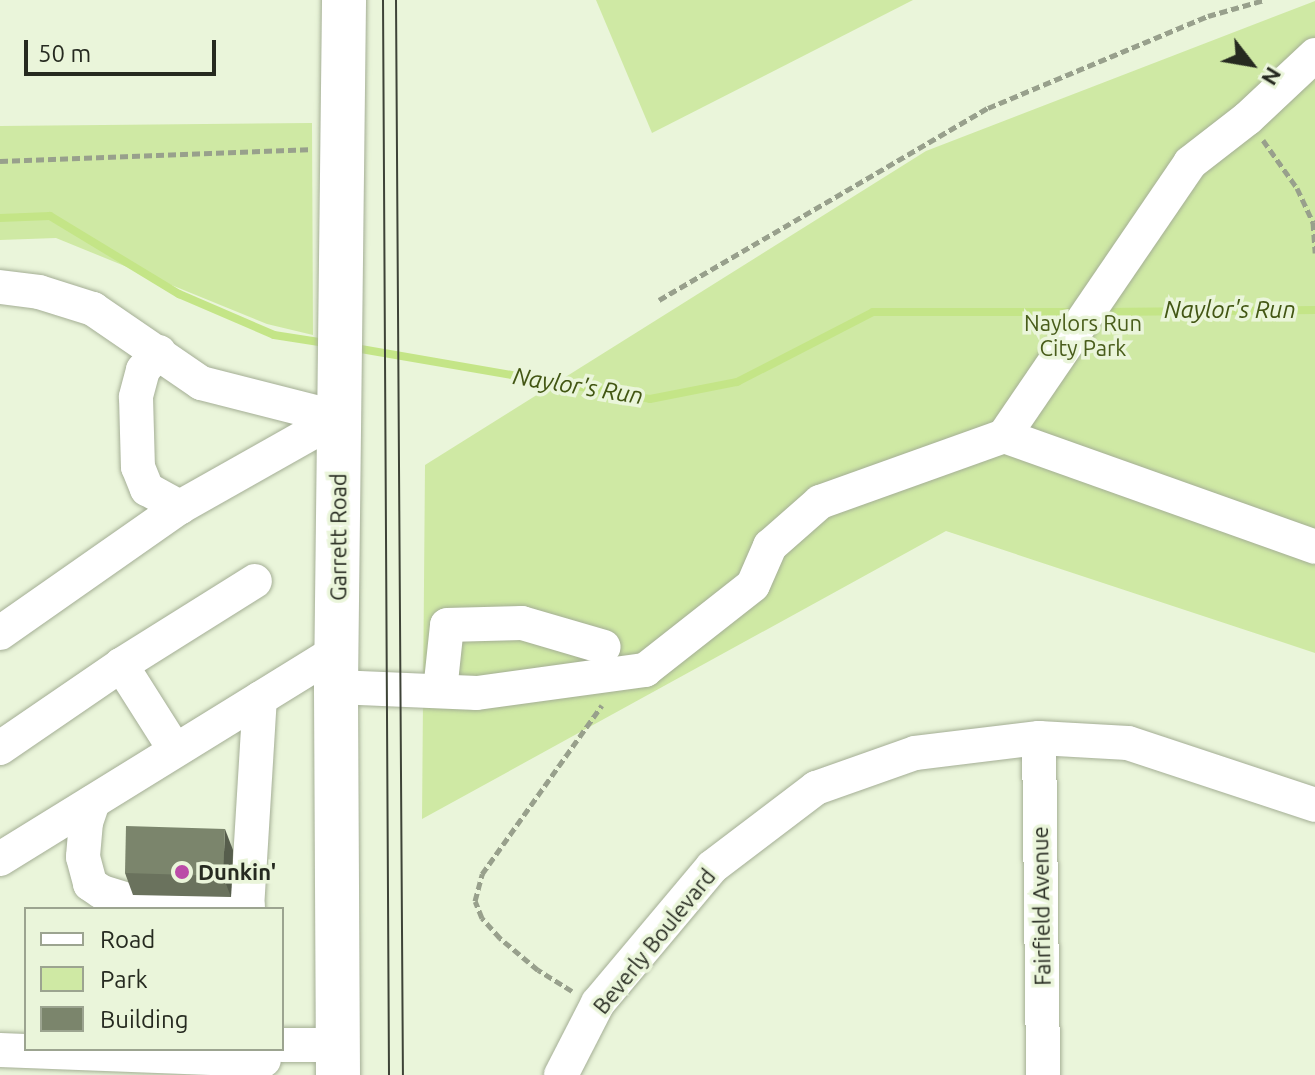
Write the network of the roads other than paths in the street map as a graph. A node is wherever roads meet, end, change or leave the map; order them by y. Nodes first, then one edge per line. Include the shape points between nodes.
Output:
1 (344, 0) edge
2 (1315, 55) edge
3 (0, 287) edge
4 (159, 352) junction
5 (338, 434) junction
6 (1004, 436) junction
7 (180, 507) junction
8 (1315, 547) edge
9 (255, 581) dead end
10 (0, 633) edge
11 (604, 647) dead end
12 (121, 665) junction
13 (337, 669) junction
14 (440, 691) junction
15 (260, 698) junction
16 (1039, 738) junction
17 (0, 748) edge
18 (175, 750) junction
19 (93, 802) junction
20 (1315, 805) edge
21 (0, 859) edge
22 (229, 907) edge
23 (248, 907) edge
24 (0, 1050) edge
25 (24, 1051) edge
26 (29, 1051) edge
27 (262, 1059) edge
28 (338, 1060) edge
29 (561, 1075) edge
30 (1043, 1075) edge

1 - 5 main road, Garrett Road
2 - 6 street via 1190,163
3 - 4 street via 39,292 93,309
4 - 5 street via 201,383
4 - 7 street via 143,370 136,397 138,467 147,489
5 - 7 street
5 - 13 main road, Garrett Road
6 - 8 street
6 - 14 street via 820,502 770,546 753,585 645,670 477,693
7 - 10 street
9 - 12 street
11 - 14 street via 522,623 447,625
12 - 17 street
12 - 18 street
13 - 14 street
13 - 15 street
13 - 28 main road, Garrett Road
15 - 18 street
15 - 23 street
16 - 20 street, Beverly Boulevard via 1128,743
16 - 29 street, Beverly Boulevard via 915,753 816,788 712,867 596,1007
16 - 30 street, Fairfield Avenue
18 - 19 street
19 - 21 street
19 - 22 street via 83,857 90,884 134,902
24 - 25 street
26 - 27 street
27 - 28 street

